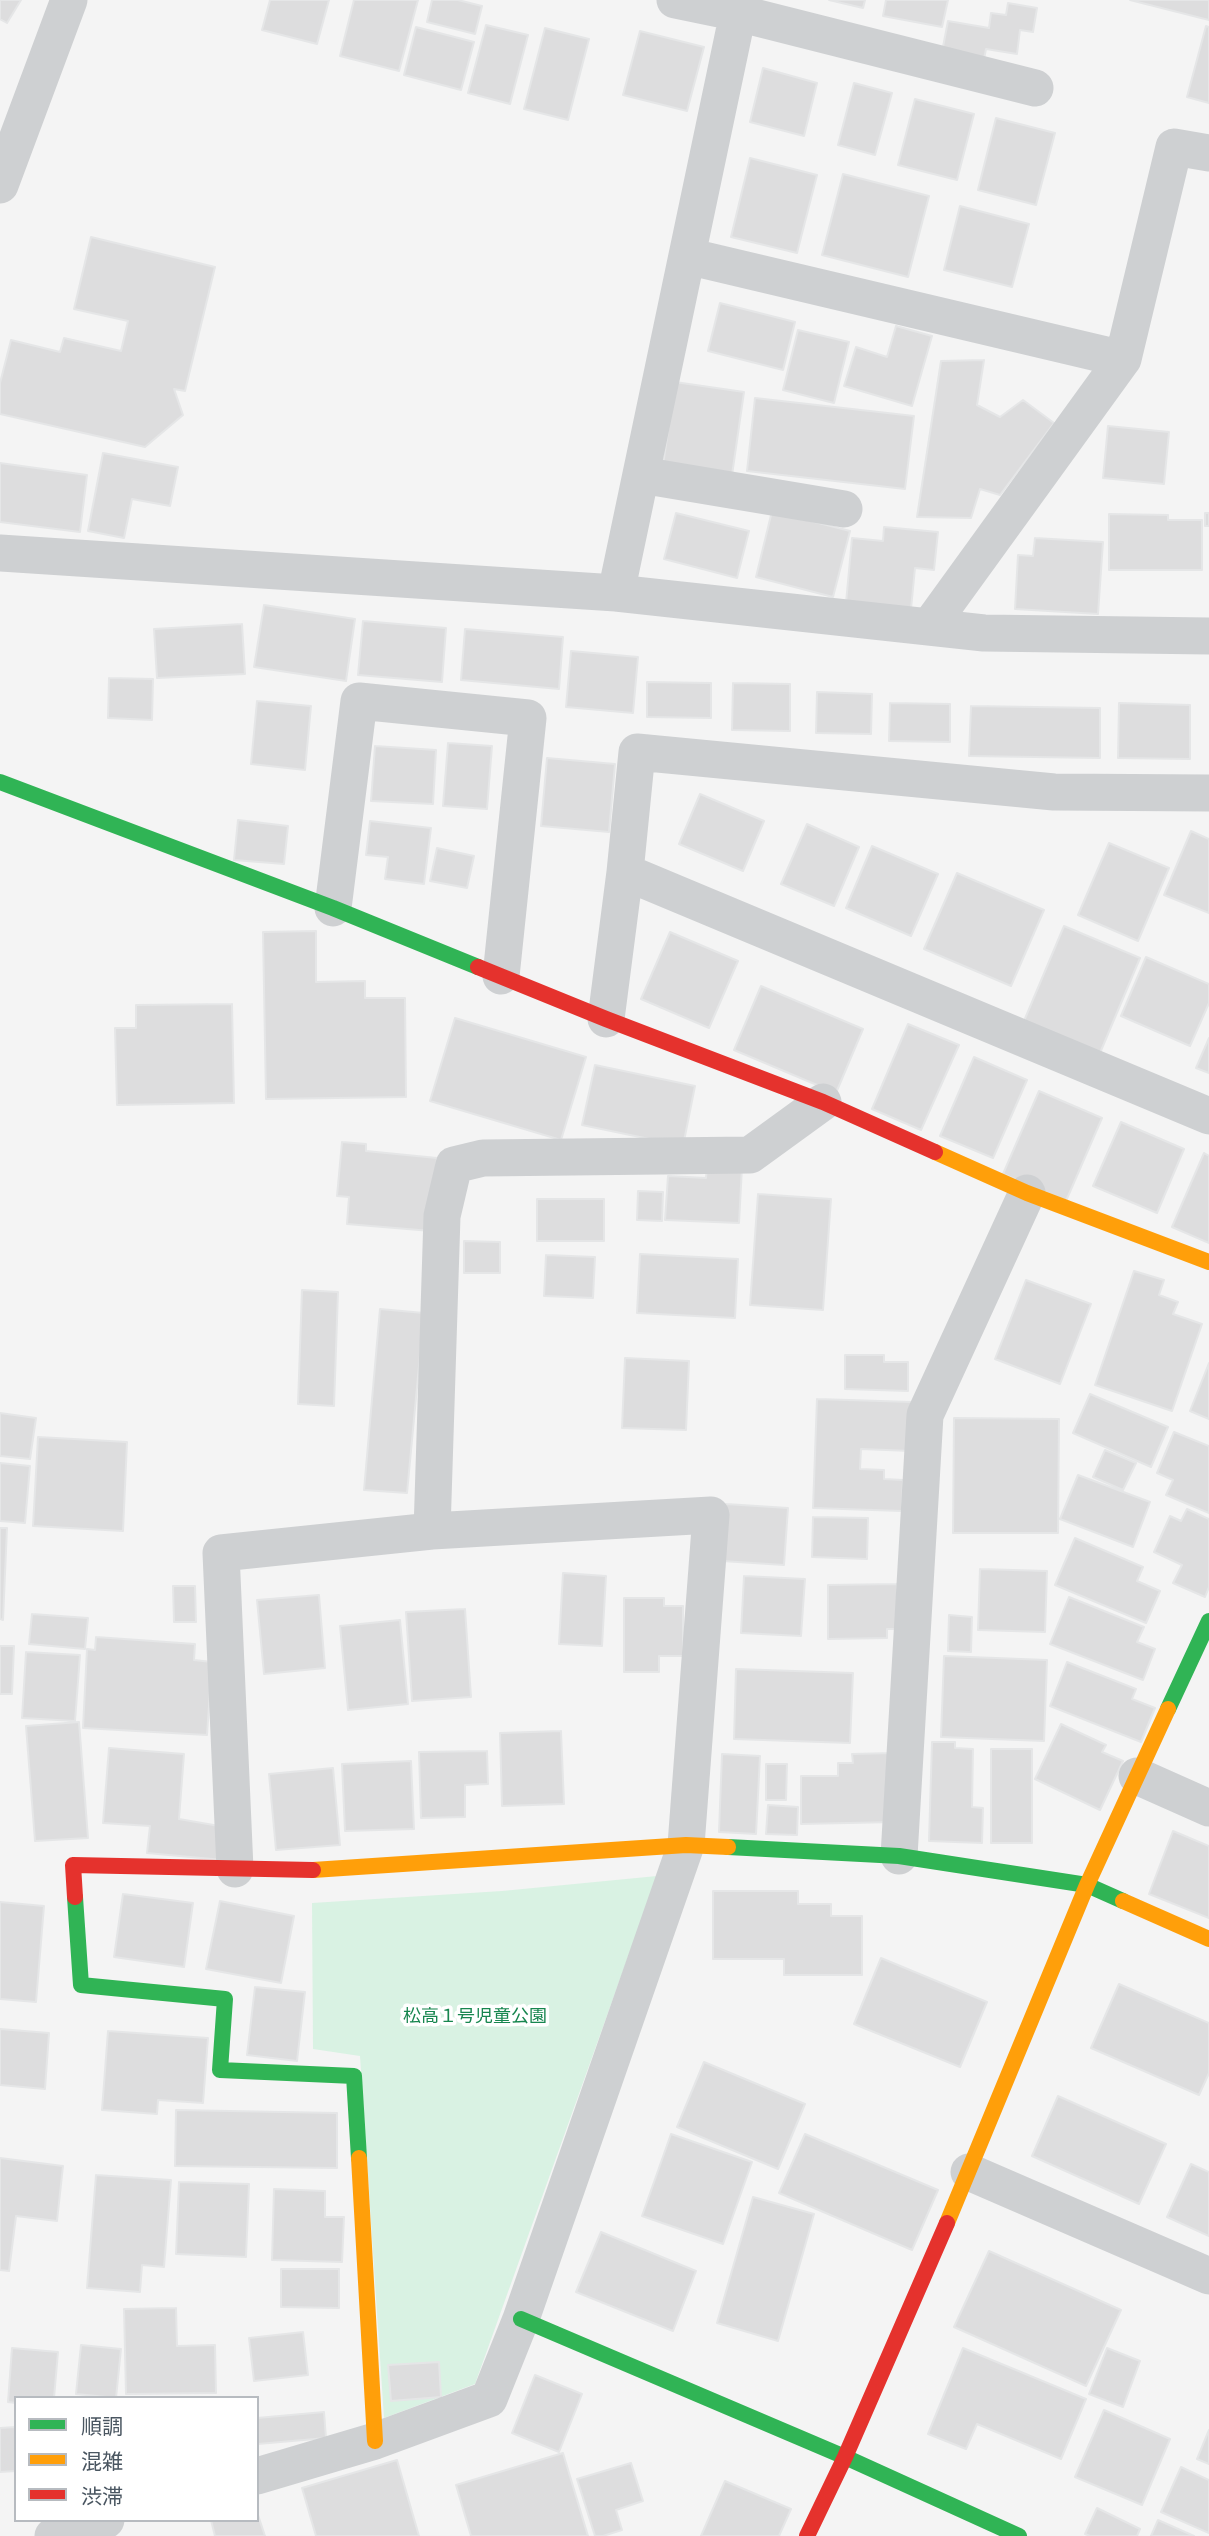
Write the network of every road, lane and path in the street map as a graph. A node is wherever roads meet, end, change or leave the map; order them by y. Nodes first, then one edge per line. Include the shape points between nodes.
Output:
1 (69, 0) edge
2 (675, 0) edge
3 (738, 13) junction
4 (1035, 88) dead end
5 (1209, 153) edge
6 (0, 185) edge
7 (688, 256) junction
8 (1122, 359) junction
9 (641, 475) junction
10 (844, 509) dead end
11 (0, 553) edge
12 (616, 593) junction
13 (929, 627) junction
14 (1209, 636) edge
15 (0, 782) edge
16 (1209, 793) edge
17 (625, 872) junction
18 (333, 908) junction
19 (501, 976) junction
20 (606, 1019) junction
21 (823, 1102) junction
22 (1209, 1116) edge
23 (1027, 1193) junction
24 (1209, 1262) edge
25 (432, 1531) junction
26 (1209, 1622) edge
27 (1138, 1776) junction
28 (1209, 1808) edge
29 (686, 1845) junction
30 (899, 1856) junction
31 (234, 1869) junction
32 (1087, 1885) junction
33 (1209, 1938) edge
34 (969, 2172) junction
35 (1209, 2276) edge
36 (521, 2319) junction
37 (374, 2441) junction
38 (845, 2456) junction
39 (259, 2475) edge
40 (99, 2522) edge
41 (53, 2536) edge
42 (807, 2536) edge
43 (1018, 2536) edge

1 - 6 street
2 - 3 street
3 - 4 street
3 - 7 street
5 - 8 street via 1174,147
7 - 8 street
7 - 9 street
8 - 13 street
9 - 10 street
9 - 12 street
11 - 12 street
12 - 13 street
13 - 14 street via 984,633
15 - 18 street
16 - 17 street via 1054,792 637,752
17 - 20 street
17 - 22 street
18 - 19 street
18 - 19 street via 359,701 528,718
19 - 20 street
20 - 21 street
21 - 23 street
21 - 25 street via 750,1156 483,1158 454,1165 442,1216
23 - 24 street
23 - 30 street via 925,1415
25 - 29 street via 711,1515
25 - 31 street via 221,1553
26 - 27 street
27 - 28 street
27 - 32 street
29 - 30 street
29 - 31 street via 307,1870
29 - 36 street
30 - 32 street
31 - 37 street via 73,1865 81,1985 225,1999 220,2070 354,2076
32 - 33 street
32 - 34 street
34 - 35 street
34 - 38 street
36 - 37 street via 489,2399
36 - 38 street
37 - 39 street
38 - 42 street
38 - 43 street
40 - 41 street

